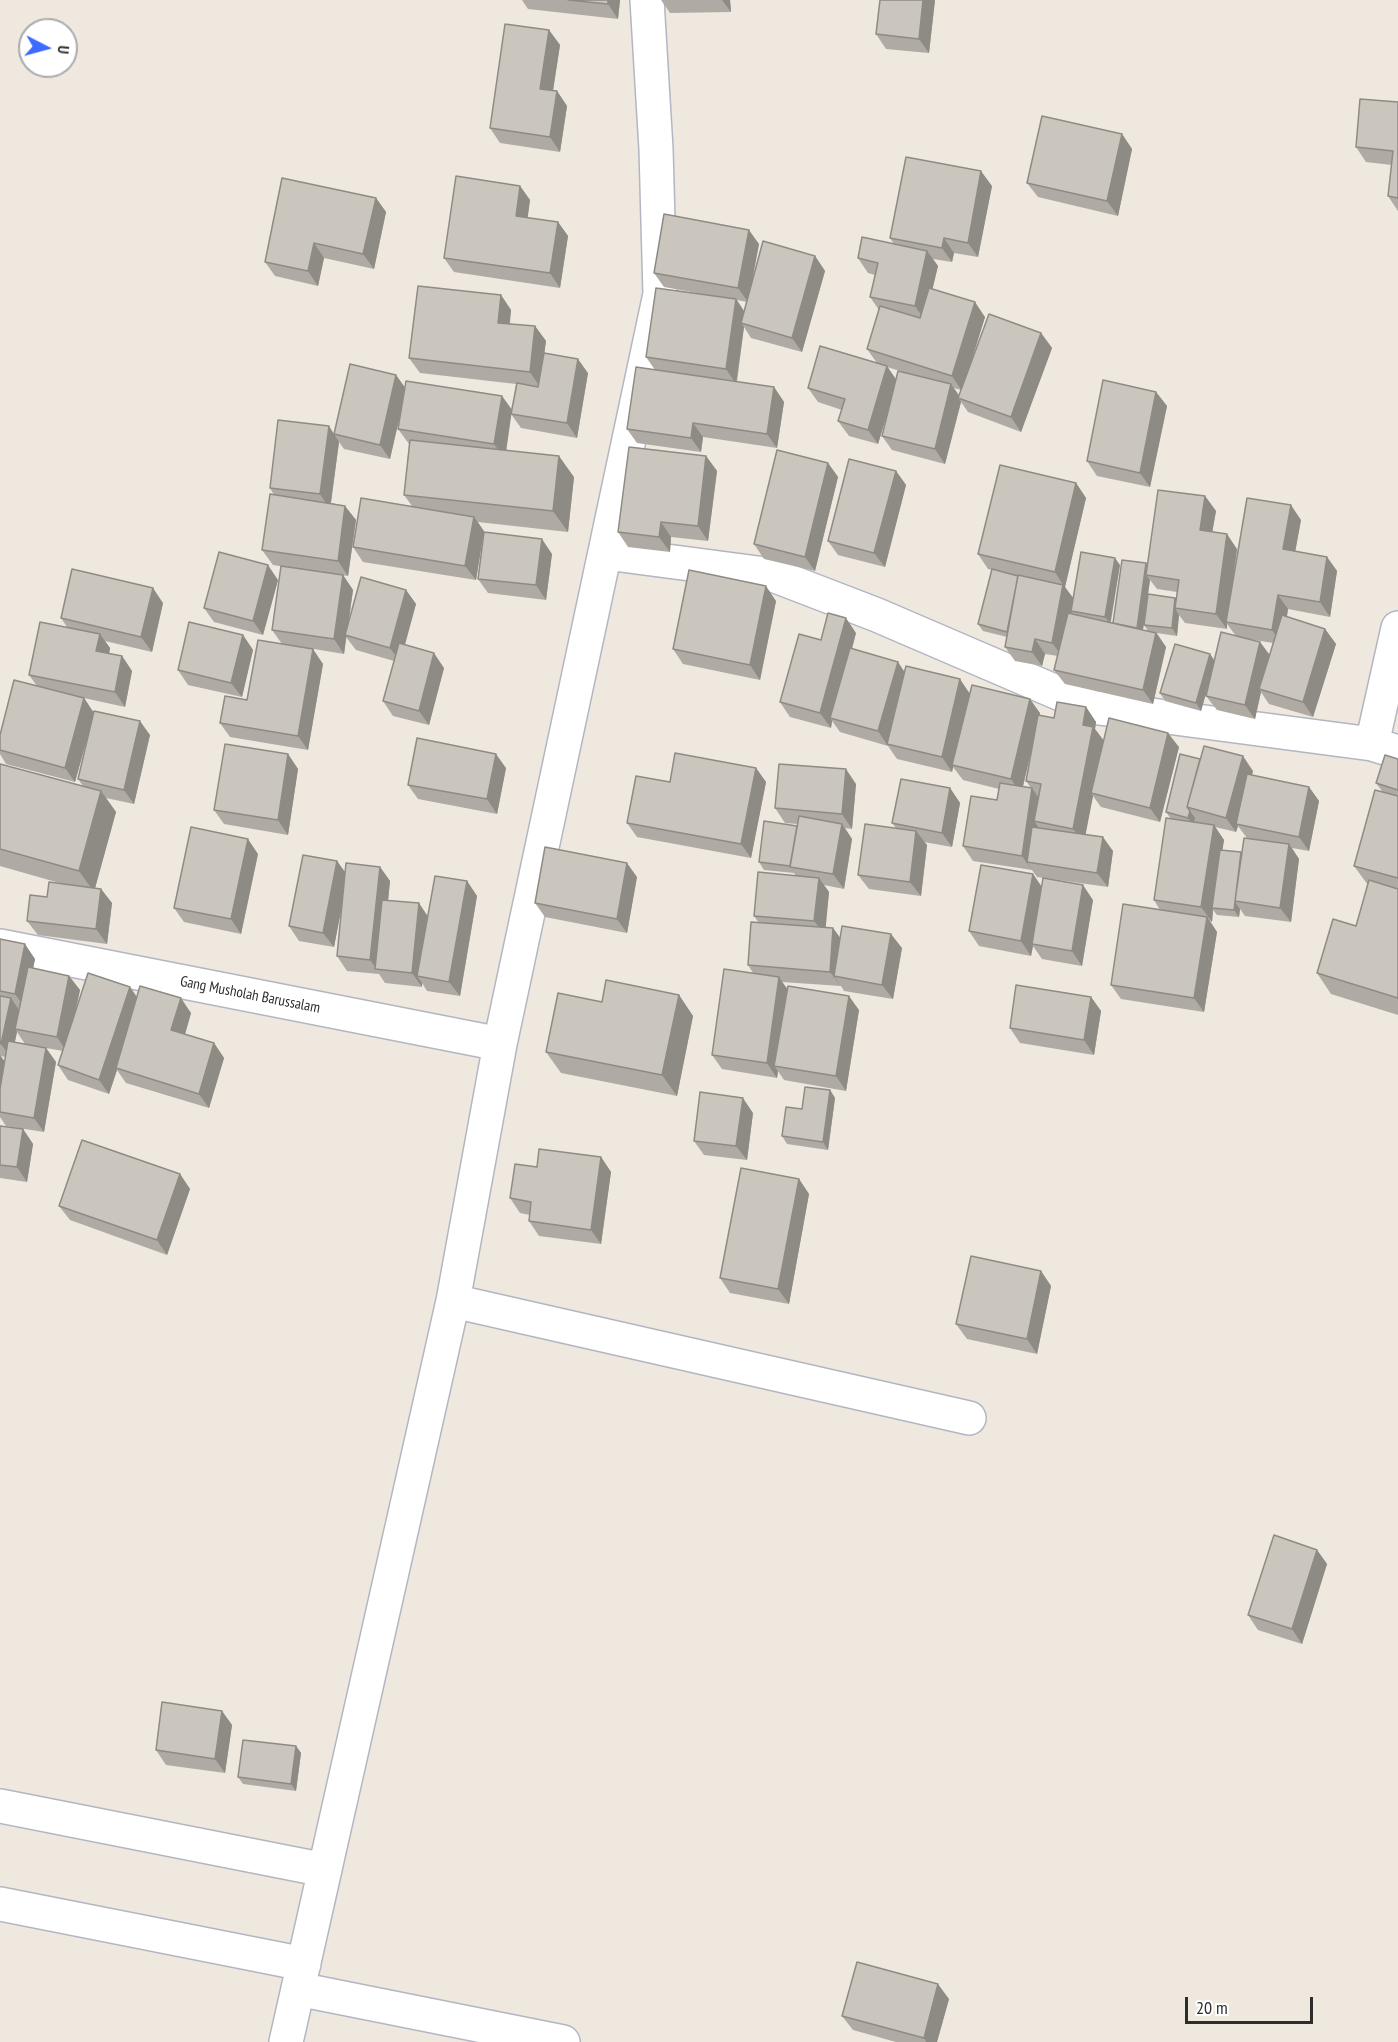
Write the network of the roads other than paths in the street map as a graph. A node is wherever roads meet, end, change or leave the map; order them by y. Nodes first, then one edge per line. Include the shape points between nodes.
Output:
1 (647, 0) edge
2 (606, 554) junction
3 (1398, 628) edge
4 (1385, 748) edge
5 (0, 946) edge
6 (500, 1044) junction
7 (453, 1301) junction
8 (969, 1418) dead end
9 (0, 1806) edge
10 (325, 1870) junction
11 (0, 1904) edge
12 (301, 1977) junction
13 (286, 2042) edge
14 (563, 2042) edge

1 - 2 street via 660,294
2 - 4 street via 773,575 878,615 1091,707
2 - 6 street
3 - 4 street
5 - 6 street, Gang Musholah Barussalam
6 - 7 street
7 - 8 street
7 - 10 street
9 - 10 street
10 - 12 street
11 - 12 street
12 - 13 street
12 - 14 street

